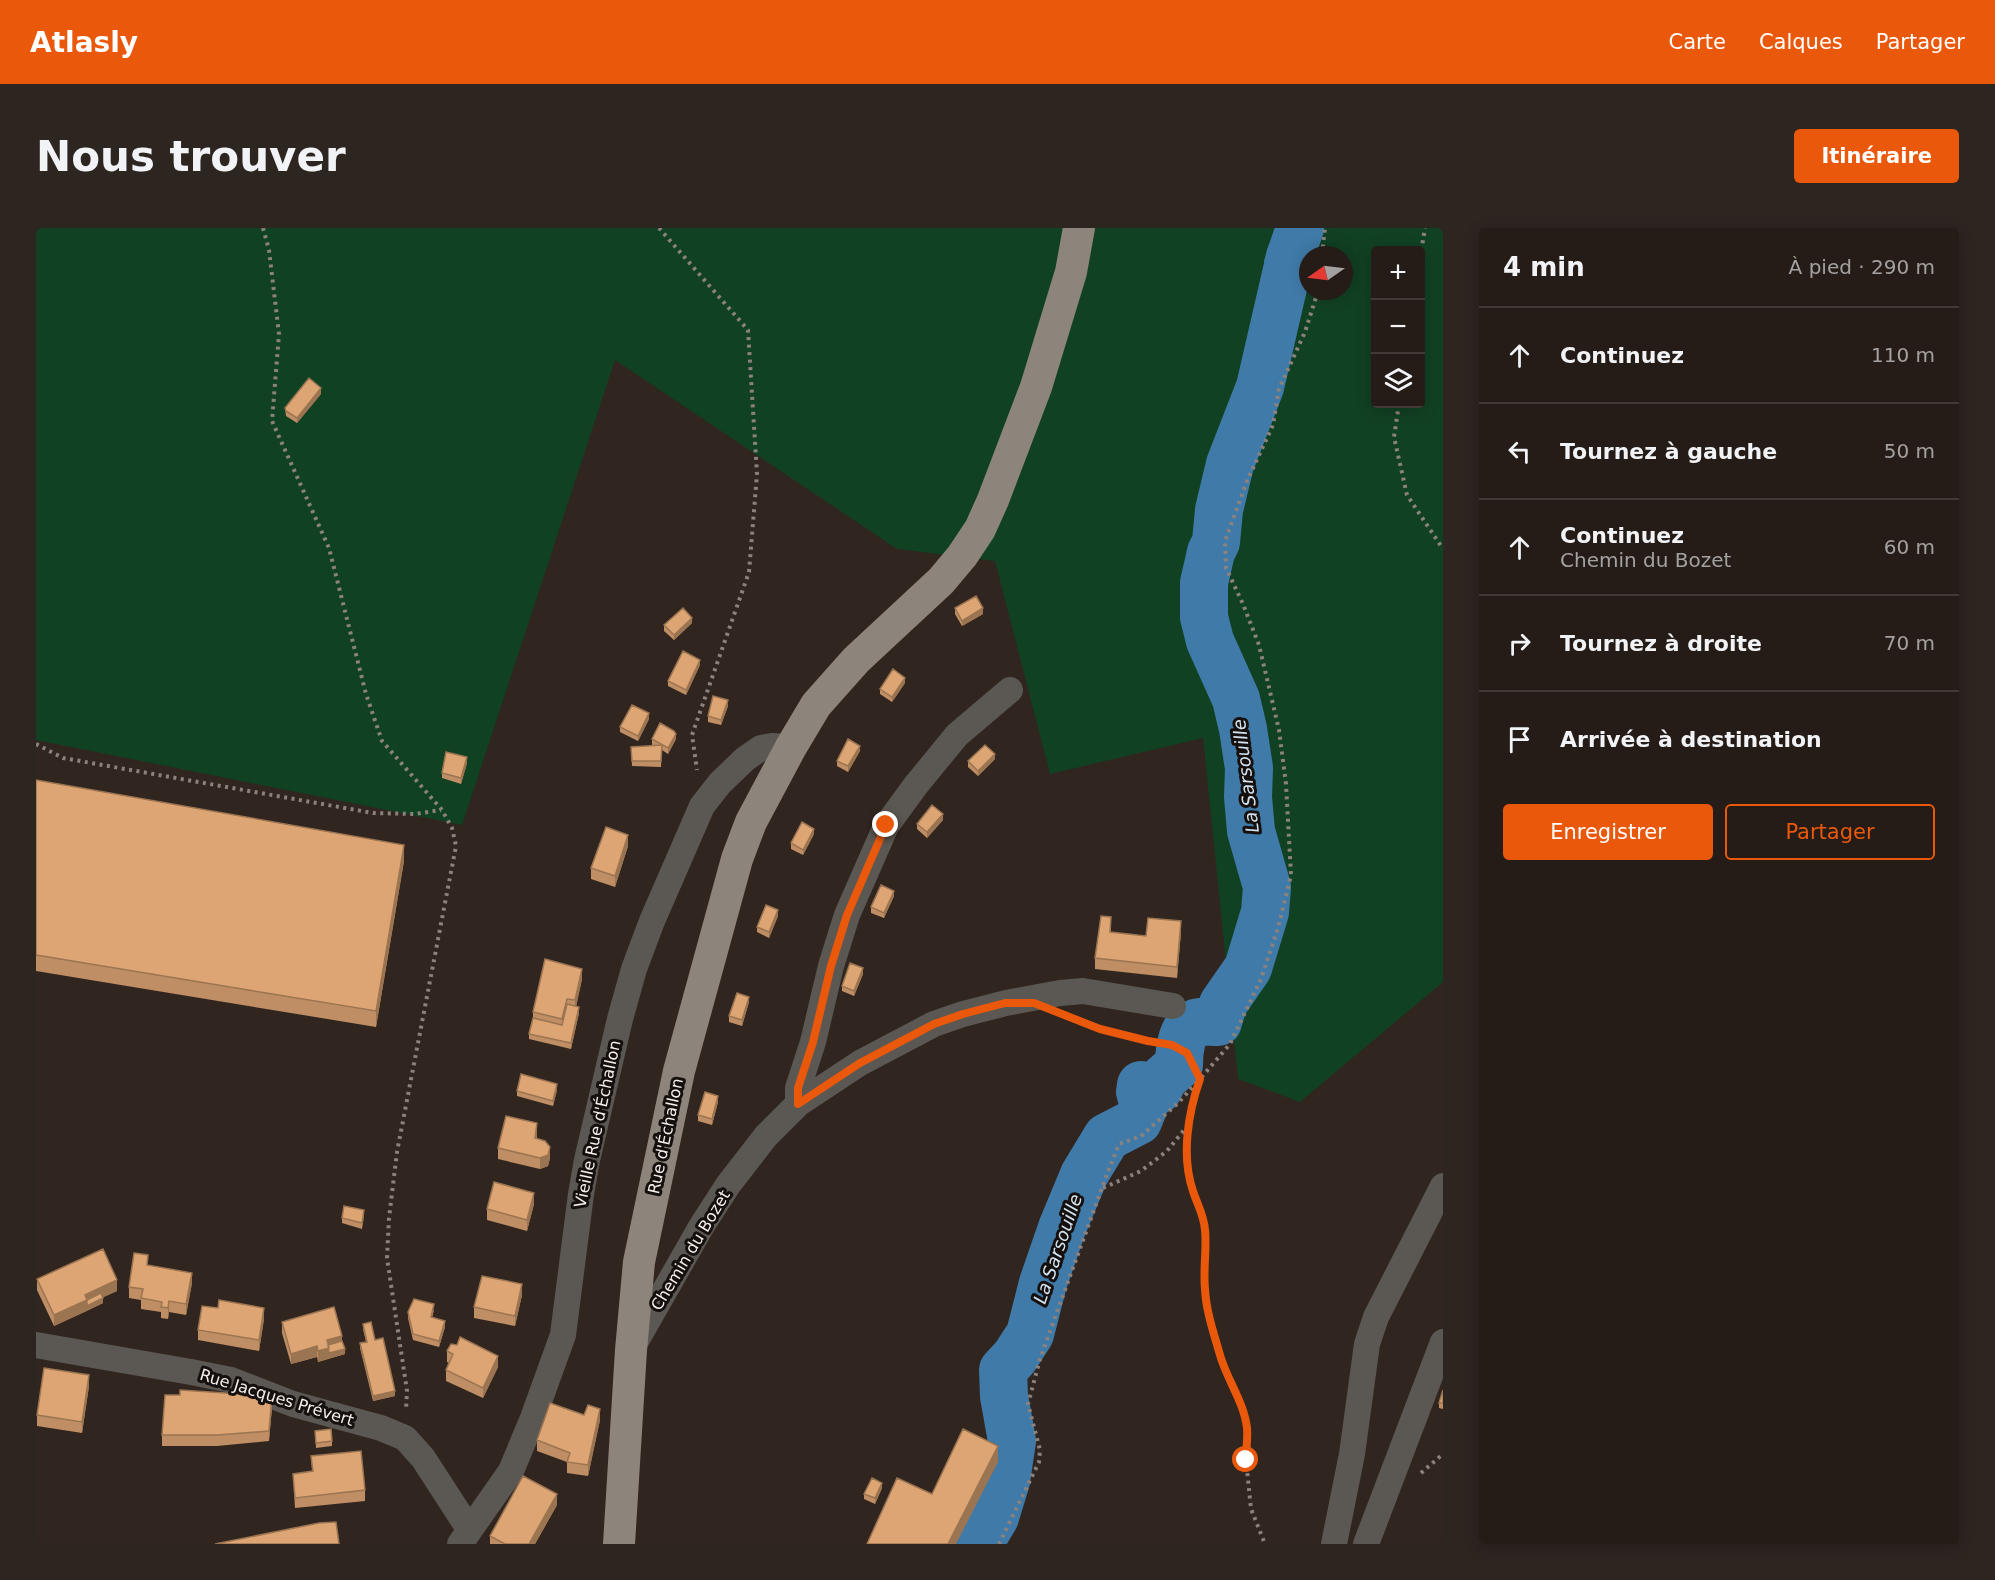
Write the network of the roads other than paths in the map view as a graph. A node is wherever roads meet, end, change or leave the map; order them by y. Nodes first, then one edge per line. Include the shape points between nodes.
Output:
1 (1079, 228) edge
2 (1010, 690) dead end
3 (791, 747) junction
4 (1173, 1006) dead end
5 (798, 1104) junction
6 (1443, 1186) edge
7 (1443, 1342) edge
8 (36, 1345) edge
9 (631, 1350) junction
10 (464, 1537) edge
11 (619, 1544) edge
12 (1334, 1544) edge
13 (1366, 1544) edge

1 - 3 main road, Rue d'Échallon via 1071,272 1036,387 980,529 941,581 856,660 816,705
2 - 5 street via 957,735 886,825 847,915 798,1088
3 - 9 main road, Rue d'Échallon via 751,822 737,859 679,1071 639,1263
3 - 10 street, Vieille Rue d'Échallon via 761,748 720,783 702,806 652,921 620,1019 581,1194 563,1335 511,1471
4 - 5 street, Chemin du Bozet via 1083,991 1005,1003 934,1024 860,1063
5 - 9 street, Chemin du Bozet via 766,1136 728,1185
6 - 12 street via 1376,1317 1367,1344 1352,1454
7 - 13 street
8 - 10 street, Rue Jacques Prévert via 231,1380 293,1404 405,1438 423,1458
9 - 11 main road, Rue d'Échallon

